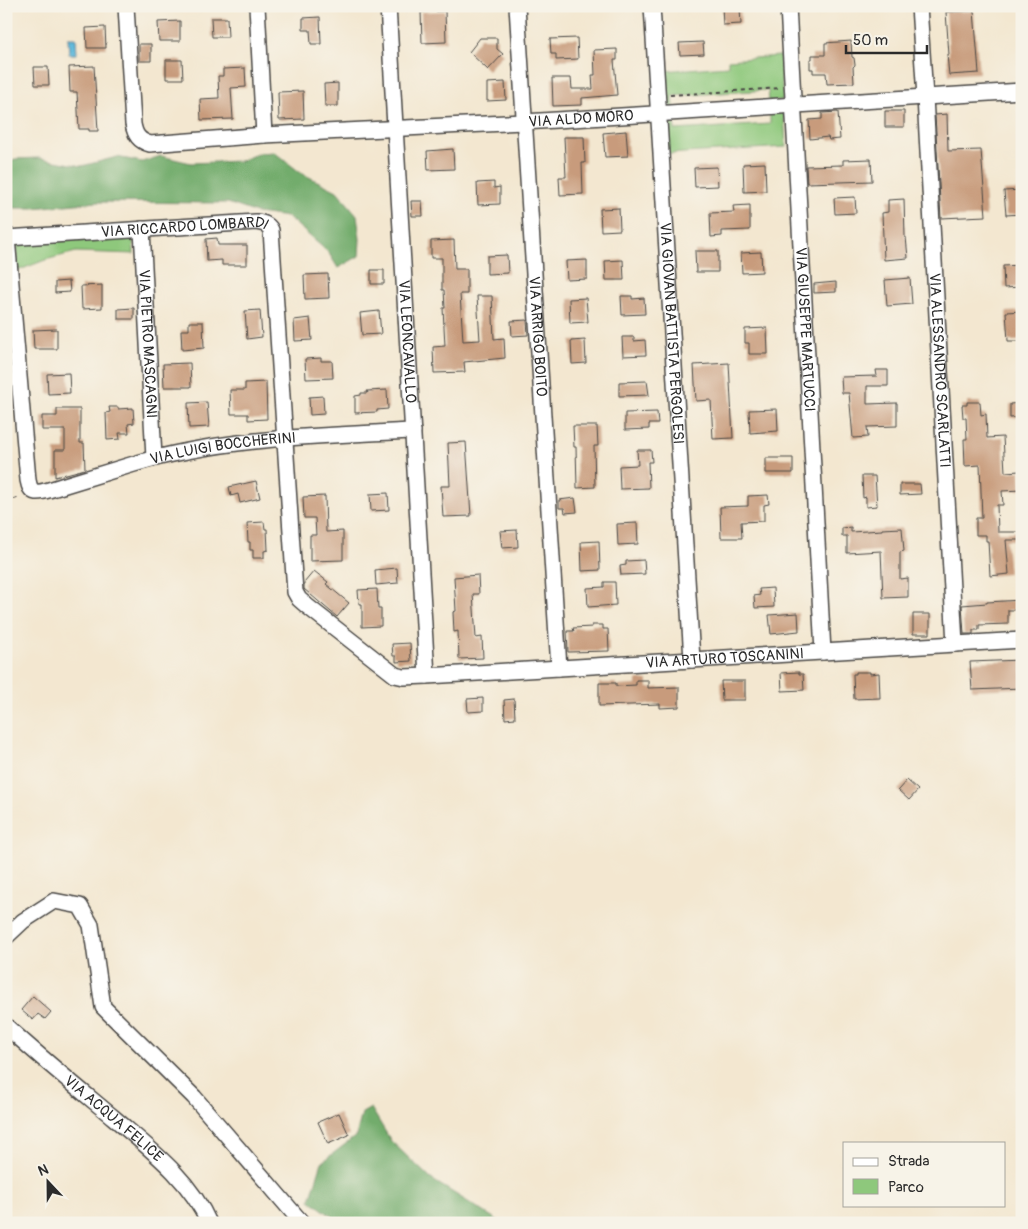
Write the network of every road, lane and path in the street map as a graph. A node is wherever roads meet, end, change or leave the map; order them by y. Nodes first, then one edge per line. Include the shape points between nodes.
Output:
1 (126, 6) edge
2 (257, 6) edge
3 (388, 6) edge
4 (518, 6) edge
5 (652, 6) edge
6 (788, 6) edge
7 (919, 6) edge
8 (793, 87) junction
9 (1022, 91) edge
10 (658, 95) junction
11 (925, 97) junction
12 (794, 106) junction
13 (659, 114) junction
14 (524, 122) junction
15 (396, 128) junction
16 (264, 135) junction
17 (142, 229) junction
18 (7, 238) edge
19 (413, 431) junction
20 (285, 438) junction
21 (154, 458) junction
22 (1022, 640) edge
23 (956, 644) junction
24 (823, 652) junction
25 (692, 660) junction
26 (559, 668) junction
27 (427, 676) junction
28 (6, 938) edge
29 (6, 1026) edge
30 (209, 1223) edge
31 (302, 1223) edge

1 - 16 street, VIA ALDO MORO via 133,124 140,140 159,144
2 - 16 street
3 - 15 street, VIA LEONCAVALLO
4 - 14 street, VIA ARRIGO BOITO
5 - 10 street, VIA GIOVAN BATTISTA PERGOLESI
6 - 8 street, VIA GIUSEPPE MARTUCCI
7 - 11 street, VIA ALESSANDRO SCARLATTI
8 - 10 path
8 - 12 street, VIA GIUSEPPE MARTUCCI
9 - 11 street, VIA ALDO MORO
10 - 13 street, VIA GIOVAN BATTISTA PERGOLESI
11 - 12 street, VIA ALDO MORO
11 - 23 street, VIA ALESSANDRO SCARLATTI
12 - 13 street, VIA ALDO MORO
12 - 24 street, VIA GIUSEPPE MARTUCCI
13 - 14 street, VIA ALDO MORO
13 - 25 street, VIA GIOVAN BATTISTA PERGOLESI
14 - 15 street, VIA ALDO MORO
14 - 26 street, VIA ARRIGO BOITO
15 - 16 street, VIA ALDO MORO
15 - 19 street, VIA LEONCAVALLO
17 - 18 street, VIA RICCARDO LOMBARDI
17 - 20 street, VIA RICCARDO LOMBARDI via 262,222 272,230
17 - 21 street, VIA PIETRO MASCAGNI
18 - 21 street, VIA LUIGI BOCCHERINI via 28,480 32,490 38,492 55,488
19 - 20 street, VIA LUIGI BOCCHERINI
19 - 27 street, VIA LEONCAVALLO
20 - 21 street, VIA LUIGI BOCCHERINI via 212,446
20 - 27 street, VIA RICCARDO LOMBARDI via 297,596 395,675
22 - 23 street, VIA ARTURO TOSCANINI
23 - 24 street, VIA ARTURO TOSCANINI
24 - 25 street, VIA ARTURO TOSCANINI
25 - 26 street, VIA ARTURO TOSCANINI
26 - 27 street, VIA ARTURO TOSCANINI
28 - 31 street via 23,920 54,901 80,906 91,925 103,1007 194,1097
29 - 30 street, VIA ACQUA FELICE via 178,1176 194,1195

